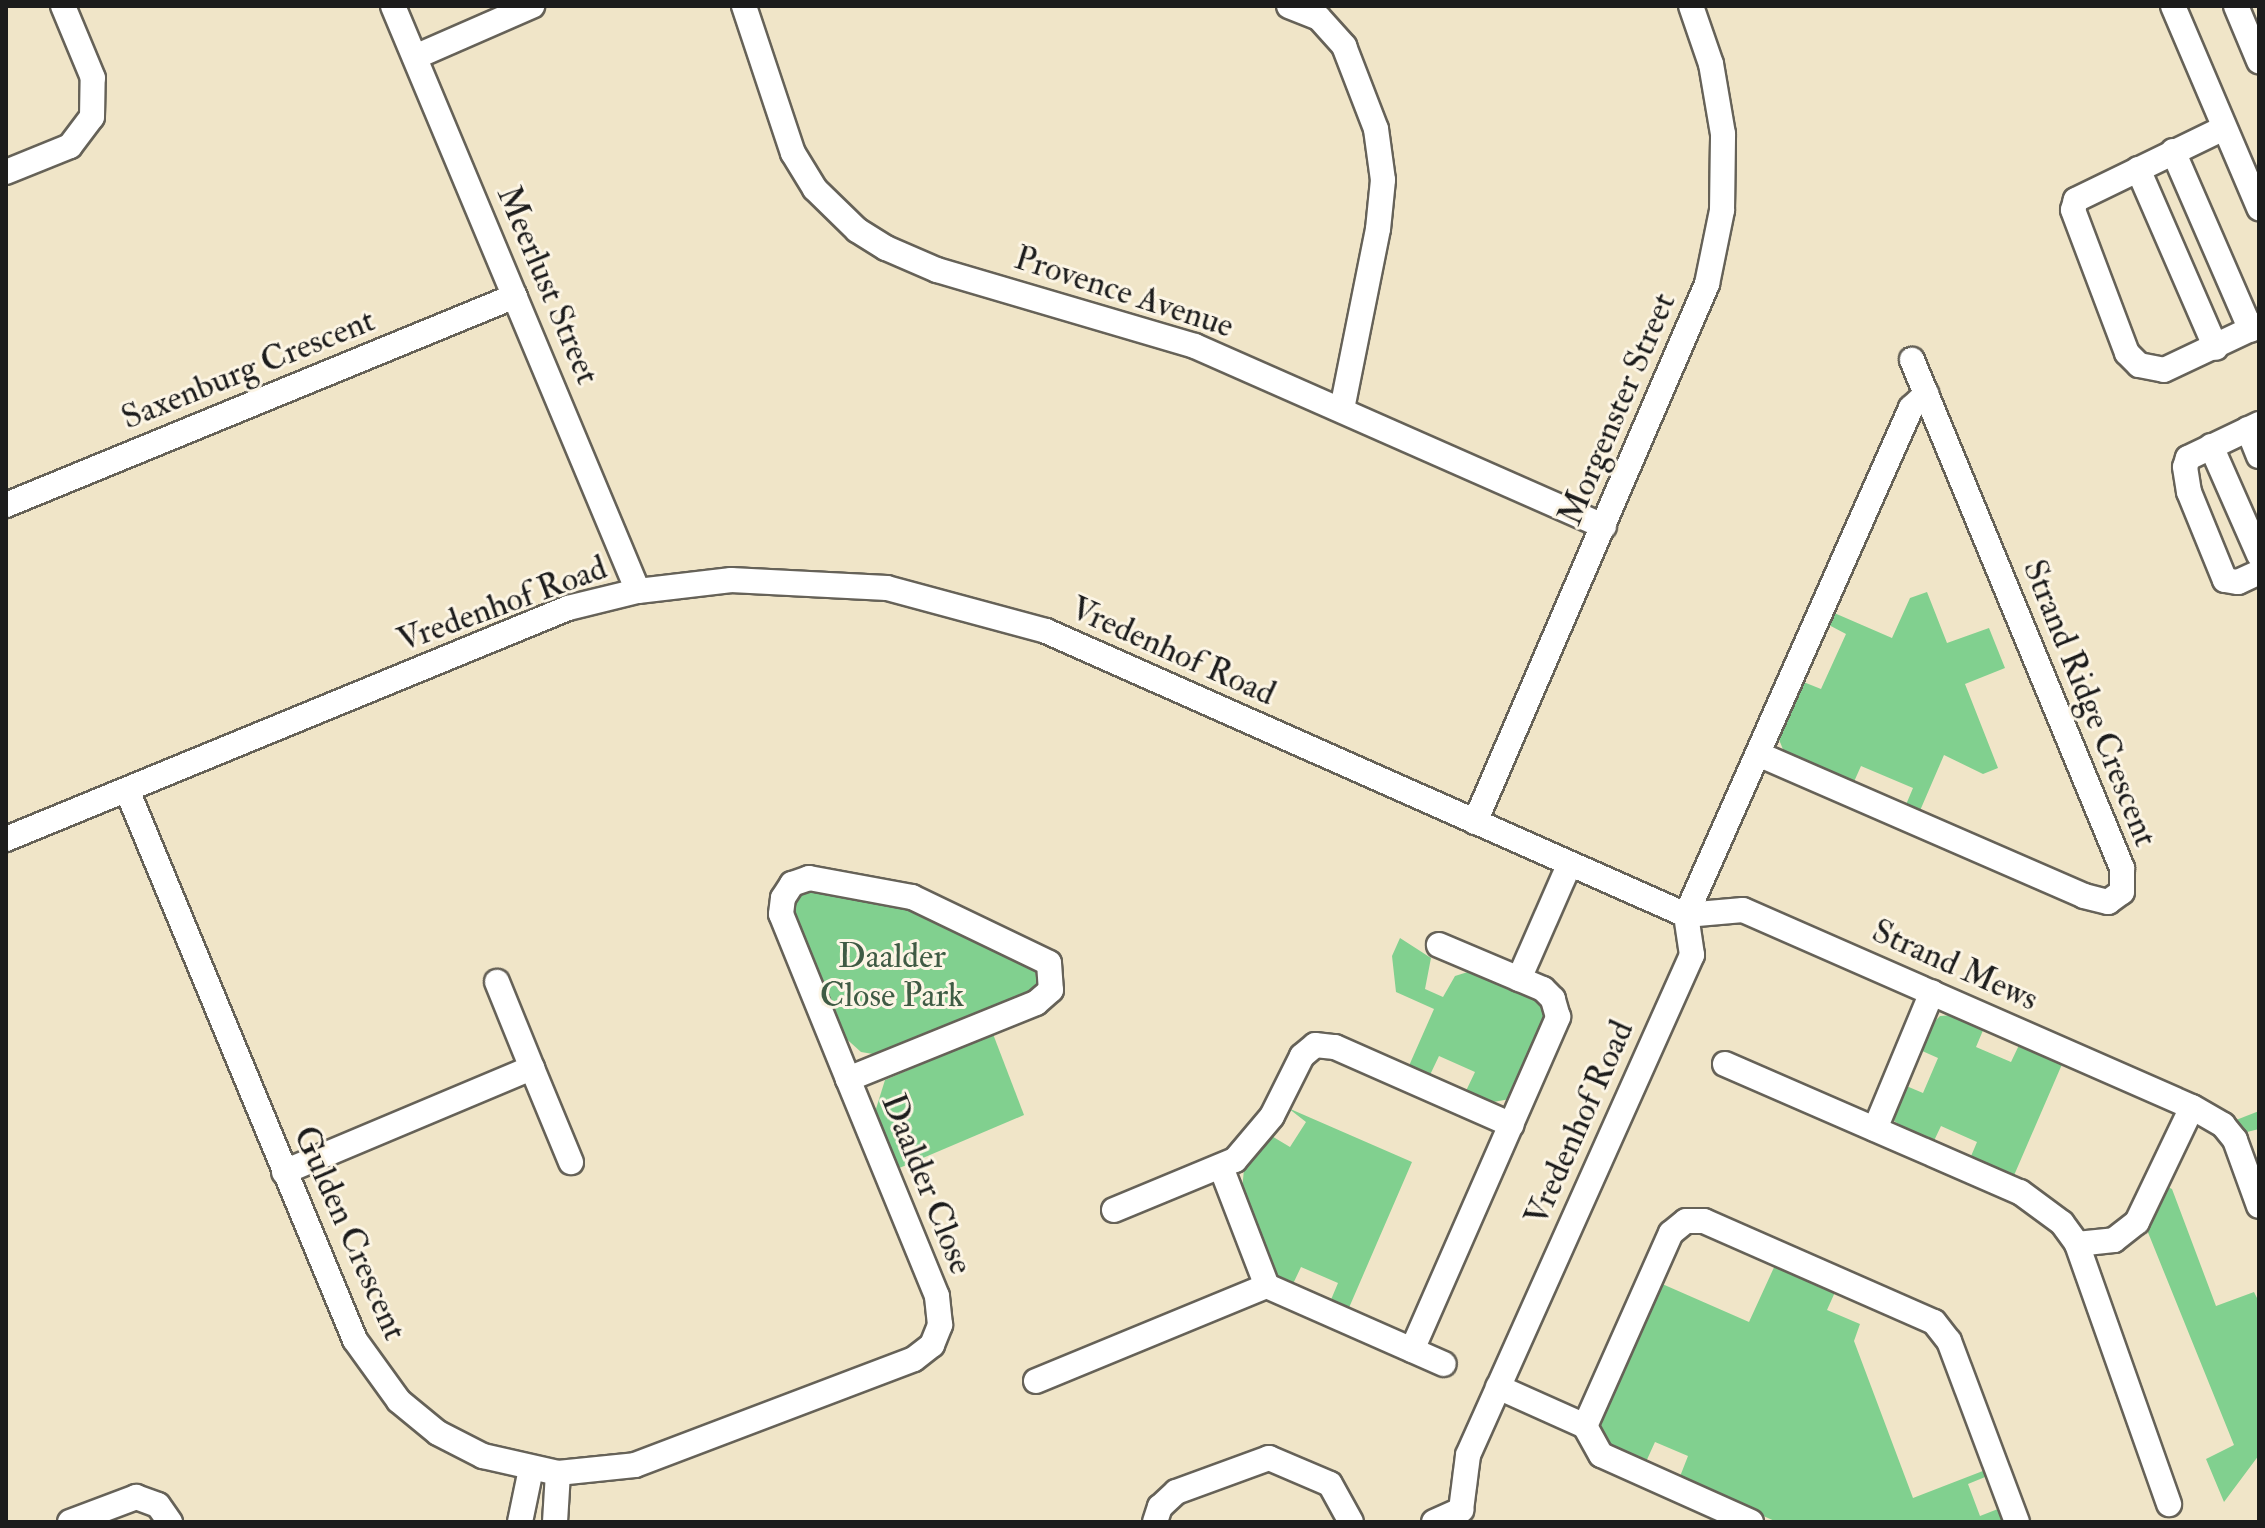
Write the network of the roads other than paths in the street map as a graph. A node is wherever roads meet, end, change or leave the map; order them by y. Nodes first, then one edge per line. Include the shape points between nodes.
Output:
1 (63, 6) edge
2 (393, 6) edge
3 (532, 6) edge
4 (744, 6) edge
5 (1289, 6) edge
6 (1691, 6) edge
7 (2173, 6) edge
8 (2236, 6) edge
9 (415, 57) junction
10 (2259, 61) edge
11 (2224, 128) junction
12 (2173, 151) junction
13 (2138, 169) junction
14 (6, 172) edge
15 (2259, 208) edge
16 (515, 296) junction
17 (2255, 328) edge
18 (2216, 348) junction
19 (1912, 360) dead end
20 (1926, 394) junction
21 (1342, 409) junction
22 (2253, 427) edge
23 (2211, 446) junction
24 (2259, 456) edge
25 (6, 505) edge
26 (1604, 526) junction
27 (2259, 555) edge
28 (2259, 572) edge
29 (638, 591) junction
30 (1758, 754) junction
31 (127, 790) junction
32 (1475, 822) junction
33 (6, 839) edge
34 (1569, 865) junction
35 (1686, 915) junction
36 (1439, 945) dead end
37 (1519, 979) junction
38 (497, 982) dead end
39 (1932, 992) junction
40 (1725, 1064) dead end
41 (532, 1068) junction
42 (848, 1079) junction
43 (2192, 1107) junction
44 (1512, 1125) junction
45 (1875, 1129) junction
46 (571, 1162) dead end
47 (1221, 1167) junction
48 (284, 1172) junction
49 (2259, 1206) edge
50 (1114, 1210) dead end
51 (2077, 1244) junction
52 (1267, 1286) junction
53 (941, 1315) joint
54 (1412, 1350) junction
55 (1444, 1364) dead end
56 (1036, 1381) dead end
57 (1498, 1387) junction
58 (1585, 1426) junction
59 (531, 1469) junction
60 (558, 1473) junction
61 (2169, 1504) dead end
62 (1464, 1516) edge
63 (70, 1522) edge
64 (170, 1522) edge
65 (520, 1522) edge
66 (555, 1522) edge
67 (1155, 1522) edge
68 (1351, 1522) edge
69 (1434, 1522) edge
70 (1751, 1522) edge
71 (2017, 1522) edge

1 - 14 street via 93,78 92,117 70,146
2 - 9 street, Meerlust Street
3 - 9 street
4 - 21 street, Provence Avenue via 793,153 815,189 857,230 937,270 1166,336
5 - 21 street via 1319,18 1344,46 1376,129 1383,180
6 - 26 street, Morgenster Street via 1711,64 1723,134 1716,247 1695,319
7 - 11 street
8 - 10 street
9 - 16 street, Meerlust Street
11 - 12 street
11 - 15 street
12 - 13 street
12 - 17 street
13 - 18 street
13 - 18 street via 2072,206 2127,353 2139,365 2164,370
16 - 25 street, Saxenburg Crescent
16 - 29 street, Meerlust Street
17 - 18 street
19 - 20 street, Strand Ridge Crescent
20 - 30 street via 1911,408
20 - 30 street, Strand Ridge Crescent via 2122,868 2122,892 2108,902 2084,896
21 - 26 street, Provence Avenue
22 - 23 street
22 - 24 street
23 - 27 street
23 - 28 street via 2188,458 2185,467 2204,532 2225,580 2238,582
26 - 32 street, Morgenster Street
29 - 31 street, Vredenhof Road via 568,608
29 - 32 street, Vredenhof Road via 731,580 833,581 994,613
30 - 35 street
31 - 33 street, Vredenhof Road
31 - 48 street, Gulden Crescent
32 - 34 street, Vredenhof Road
34 - 35 street, Vredenhof Road
34 - 37 street
35 - 39 street, Strand Mews via 1743,910
35 - 57 street, Vredenhof Road via 1692,955
36 - 37 street
37 - 44 street via 1549,994 1558,1017
38 - 41 street
39 - 43 street, Strand Mews
39 - 45 street
40 - 45 street
41 - 46 street
41 - 48 street
42 - 42 street, Daalder Close via 781,914 792,884 809,878 912,897 1049,963 1051,990 1036,1003
42 - 53 street, Daalder Close
43 - 49 street, Strand Mews via 2223,1125 2235,1140
43 - 51 street via 2137,1222 2114,1240
44 - 47 street via 1322,1044 1302,1056 1272,1116 1235,1160
44 - 54 street
45 - 51 street via 2020,1192 2062,1223
47 - 50 street
47 - 52 street
48 - 59 street, Gulden Crescent via 355,1340 382,1382 438,1433 483,1456
51 - 61 street
52 - 54 street
52 - 56 street
53 - 60 street, Gulden Crescent via 932,1345 914,1359 647,1461
54 - 55 street
57 - 58 street
57 - 62 street, Vredenhof Road via 1468,1455
58 - 70 street via 1601,1455
58 - 71 street via 1671,1233 1686,1221 1704,1221 1940,1328
59 - 60 street, Gulden Crescent
59 - 65 street
60 - 66 street
62 - 69 street
63 - 64 street via 136,1497 158,1505
67 - 68 street via 1160,1507 1176,1492 1269,1458 1330,1484

